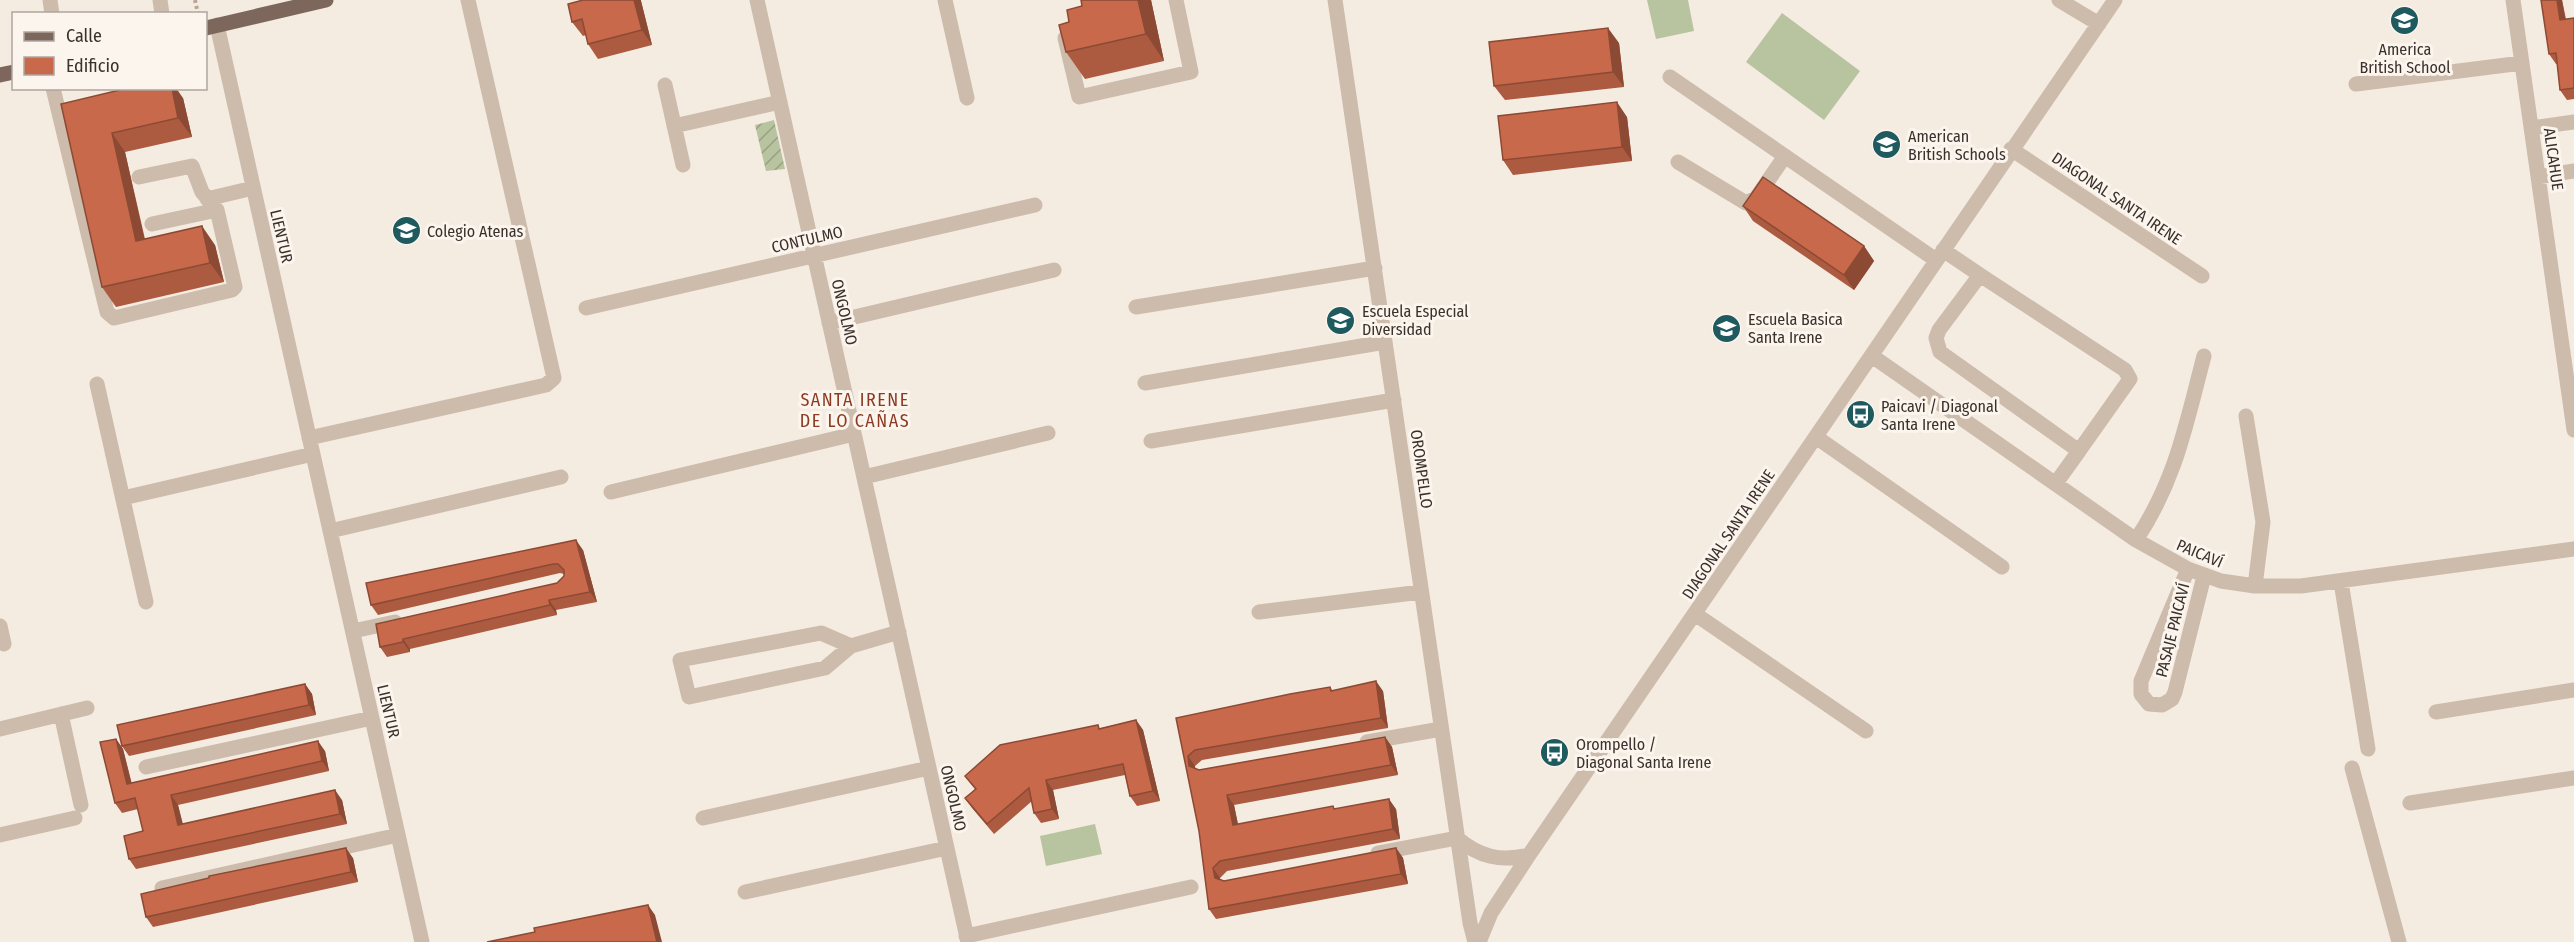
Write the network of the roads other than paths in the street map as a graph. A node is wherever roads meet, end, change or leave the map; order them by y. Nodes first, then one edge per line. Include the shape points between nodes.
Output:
1 (326, 0) edge
2 (468, 0) edge
3 (757, 0) edge
4 (945, 0) edge
5 (1176, 0) edge
6 (1335, 0) edge
7 (2060, 0) edge
8 (2115, 0) edge
9 (2514, 0) edge
10 (2099, 24) junction
11 (211, 26) edge
12 (1063, 29) edge
13 (2522, 63) junction
14 (1670, 77) dead end
15 (2356, 84) dead end
16 (665, 85) dead end
17 (53, 90) edge
18 (967, 98) dead end
19 (780, 102) junction
20 (2574, 122) edge
21 (674, 126) junction
22 (2532, 128) junction
23 (2011, 149) junction
24 (1785, 156) junction
25 (1678, 162) dead end
26 (683, 165) dead end
27 (2574, 171) edge
28 (139, 177) dead end
29 (2538, 177) junction
30 (253, 188) junction
31 (212, 204) junction
32 (1035, 205) dead end
33 (152, 224) dead end
34 (1940, 255) junction
35 (814, 256) junction
36 (1375, 268) junction
37 (1054, 270) dead end
38 (1980, 275) junction
39 (2202, 276) dead end
40 (1136, 307) dead end
41 (586, 308) dead end
42 (829, 323) junction
43 (1385, 342) junction
44 (1872, 356) junction
45 (2204, 356) dead end
46 (1145, 383) dead end
47 (97, 384) dead end
48 (1394, 400) junction
49 (2246, 416) dead end
50 (2574, 430) edge
51 (1048, 433) dead end
52 (854, 434) junction
53 (1816, 437) junction
54 (309, 438) junction
55 (1151, 441) dead end
56 (2079, 451) junction
57 (313, 454) junction
58 (561, 477) dead end
59 (864, 477) junction
60 (2056, 483) junction
61 (610, 492) dead end
62 (123, 498) junction
63 (330, 531) junction
64 (2136, 540) junction
65 (2574, 549) edge
66 (2002, 567) dead end
67 (2188, 569) junction
68 (2204, 576) junction
69 (2341, 582) junction
70 (2255, 586) junction
71 (1421, 592) junction
72 (146, 603) dead end
73 (1259, 612) dead end
74 (1695, 614) junction
75 (414, 617) edge
76 (0, 626) edge
77 (353, 631) junction
78 (898, 632) junction
79 (4, 644) dead end
80 (851, 646) junction
81 (2574, 690) edge
82 (87, 708) dead end
83 (2436, 712) dead end
84 (61, 714) junction
85 (372, 718) junction
86 (0, 729) edge
87 (1441, 729) junction
88 (1866, 731) dead end
89 (1351, 745) edge
90 (2368, 749) dead end
91 (147, 767) dead end
92 (929, 768) junction
93 (2352, 768) dead end
94 (2574, 778) edge
95 (2410, 803) dead end
96 (703, 818) dead end
97 (398, 834) junction
98 (0, 835) edge
99 (1457, 838) junction
100 (947, 848) junction
101 (1529, 855) junction
102 (1364, 856) edge
103 (1191, 887) dead end
104 (162, 888) edge
105 (745, 892) dead end
106 (967, 939) edge
107 (417, 941) edge
108 (1477, 942) edge
109 (2399, 942) edge

1 - 11 main road
2 - 54 street via 554,378 546,385
3 - 19 street, ONGOLMO
4 - 18 street
5 - 12 street via 1191,72 1079,98
6 - 36 street, OROMPELLO
7 - 10 street
8 - 10 street, DIAGONAL SANTA IRENE
9 - 13 street, ALICAHUE
10 - 23 street, DIAGONAL SANTA IRENE
11 - 30 street, LIENTUR
13 - 15 street
13 - 22 street, ALICAHUE
14 - 24 street
16 - 21 street
17 - 31 street via 110,316 235,287
19 - 21 street
19 - 35 street, ONGOLMO
20 - 22 street
21 - 26 street
22 - 29 street, ALICAHUE
23 - 34 street, DIAGONAL SANTA IRENE
23 - 39 street, DIAGONAL SANTA IRENE
24 - 25 street via 1756,198 1746,203
24 - 34 street
27 - 29 street
28 - 31 street via 192,166
29 - 50 street, ALICAHUE
30 - 31 street
30 - 54 street, LIENTUR
31 - 33 street
32 - 35 street, CONTULMO
34 - 38 street
34 - 44 street, DIAGONAL SANTA IRENE
35 - 41 street, CONTULMO
35 - 42 street, ONGOLMO
36 - 40 street
36 - 43 street, OROMPELLO
37 - 42 street
38 - 56 street via 1939,330 1936,338 1940,352
38 - 56 street via 2125,370 2130,379 2126,388
42 - 52 street, ONGOLMO
43 - 46 street
43 - 48 street, OROMPELLO
44 - 53 street, DIAGONAL SANTA IRENE
44 - 60 street, PAICAVÍ
45 - 64 street via 2172,474
47 - 62 street
48 - 55 street
48 - 71 street, OROMPELLO
49 - 70 street via 2264,522
51 - 59 street
52 - 59 street, ONGOLMO
52 - 61 street
53 - 66 street
53 - 74 street, DIAGONAL SANTA IRENE
54 - 57 street, LIENTUR
56 - 60 street
57 - 62 street
57 - 63 street, LIENTUR
58 - 63 street
59 - 78 street, ONGOLMO
60 - 64 street, PAICAVÍ
62 - 72 street
63 - 77 street, LIENTUR
64 - 67 street, PAICAVÍ
65 - 69 street, PAICAVÍ
67 - 68 street, PAICAVÍ
67 - 68 street, PASAJE PAICAVÍ via 2141,681 2141,694 2149,704 2162,705 2175,693
68 - 70 street, PAICAVÍ
69 - 70 street, PAICAVÍ
69 - 90 street
71 - 73 street
71 - 87 street, OROMPELLO
74 - 88 street
74 - 101 street, DIAGONAL SANTA IRENE
75 - 77 street
76 - 79 street
77 - 85 street, LIENTUR
78 - 80 street
78 - 92 street, ONGOLMO
80 - 80 street via 821,633 680,660 689,697 825,668
81 - 83 street
82 - 84 street
84 - 86 street
84 - 98 street via 78,812
85 - 91 street
85 - 97 street, LIENTUR
87 - 89 street
87 - 99 street, OROMPELLO
92 - 96 street
92 - 100 street, ONGOLMO
93 - 109 street
94 - 95 street
97 - 104 street
97 - 107 street, LIENTUR
99 - 101 street via 1477,853 1494,858
99 - 102 street
99 - 108 street, OROMPELLO via 1470,923
100 - 105 street
100 - 106 street, ONGOLMO
101 - 108 street, DIAGONAL SANTA IRENE
103 - 106 street, ONGOLMO

